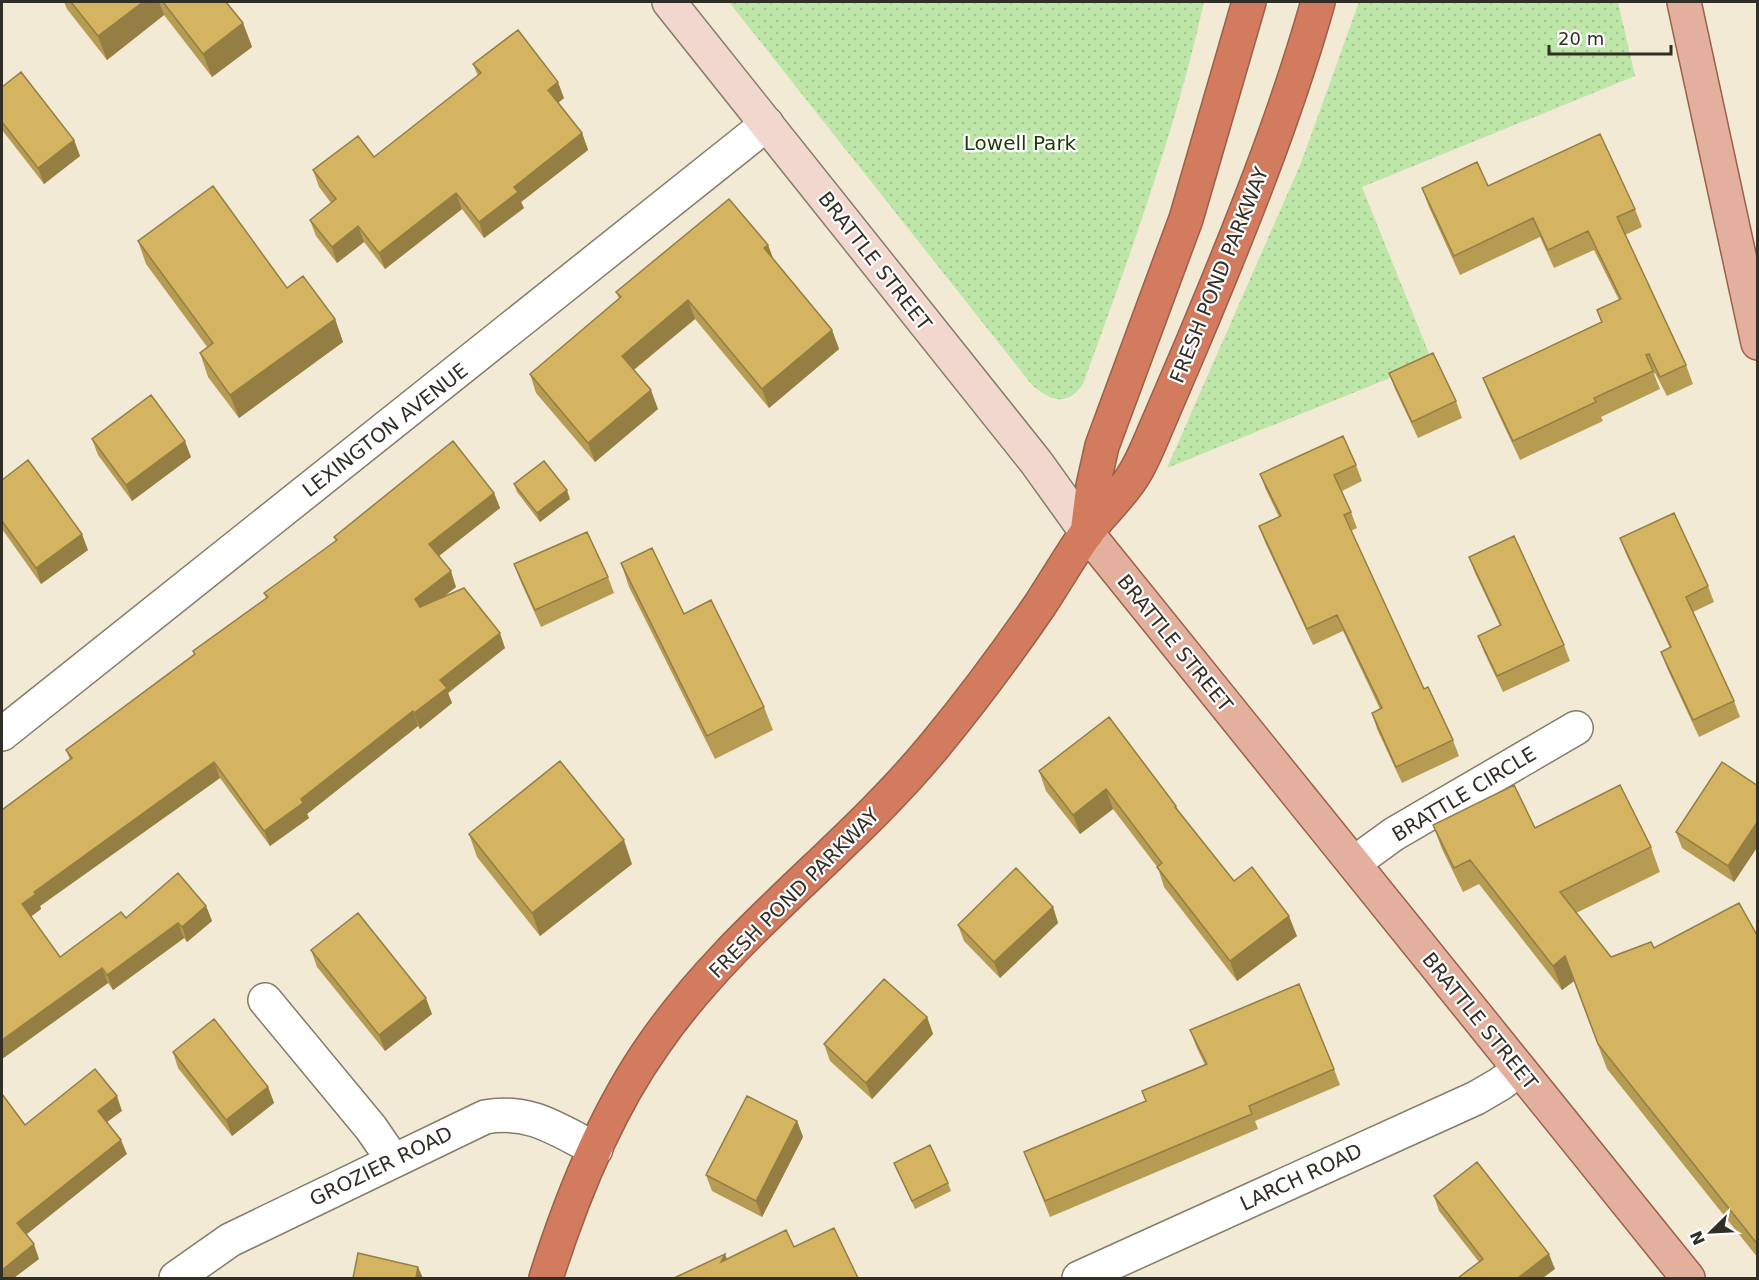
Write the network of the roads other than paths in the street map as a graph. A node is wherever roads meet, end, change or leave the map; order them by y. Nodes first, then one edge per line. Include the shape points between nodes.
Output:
1 (669, 2) edge
2 (1249, 2) edge
3 (1318, 2) edge
4 (1684, 2) edge
5 (767, 124) junction
6 (1758, 343) edge
7 (1087, 533) junction
8 (1575, 728) dead end
9 (2, 734) edge
10 (1354, 863) junction
11 (265, 1000) dead end
12 (1519, 1070) junction
13 (596, 1149) junction
14 (393, 1160) junction
15 (176, 1278) edge
16 (546, 1278) edge
17 (1079, 1278) edge
18 (1688, 1278) edge

1 - 5 main road, BRATTLE STREET
2 - 7 highway, FRESH POND PARKWAY via 1186,219 1102,446
3 - 7 highway, FRESH POND PARKWAY via 1262,174 1153,436 1133,476
4 - 6 main road
5 - 7 main road, BRATTLE STREET via 1036,462
5 - 9 street, LEXINGTON AVENUE
7 - 10 main road, BRATTLE STREET
7 - 13 highway, FRESH POND PARKWAY via 1001,659 924,758 858,830 752,931 670,1022 652,1045
8 - 10 street, BRATTLE CIRCLE via 1394,834
10 - 12 main road, BRATTLE STREET
11 - 14 street
12 - 17 street, LARCH ROAD via 1476,1098
12 - 18 main road, BRATTLE STREET
13 - 14 street, GROZIER ROAD via 526,1116 499,1114 471,1122
13 - 16 highway, FRESH POND PARKWAY
14 - 15 street, GROZIER ROAD via 230,1240

